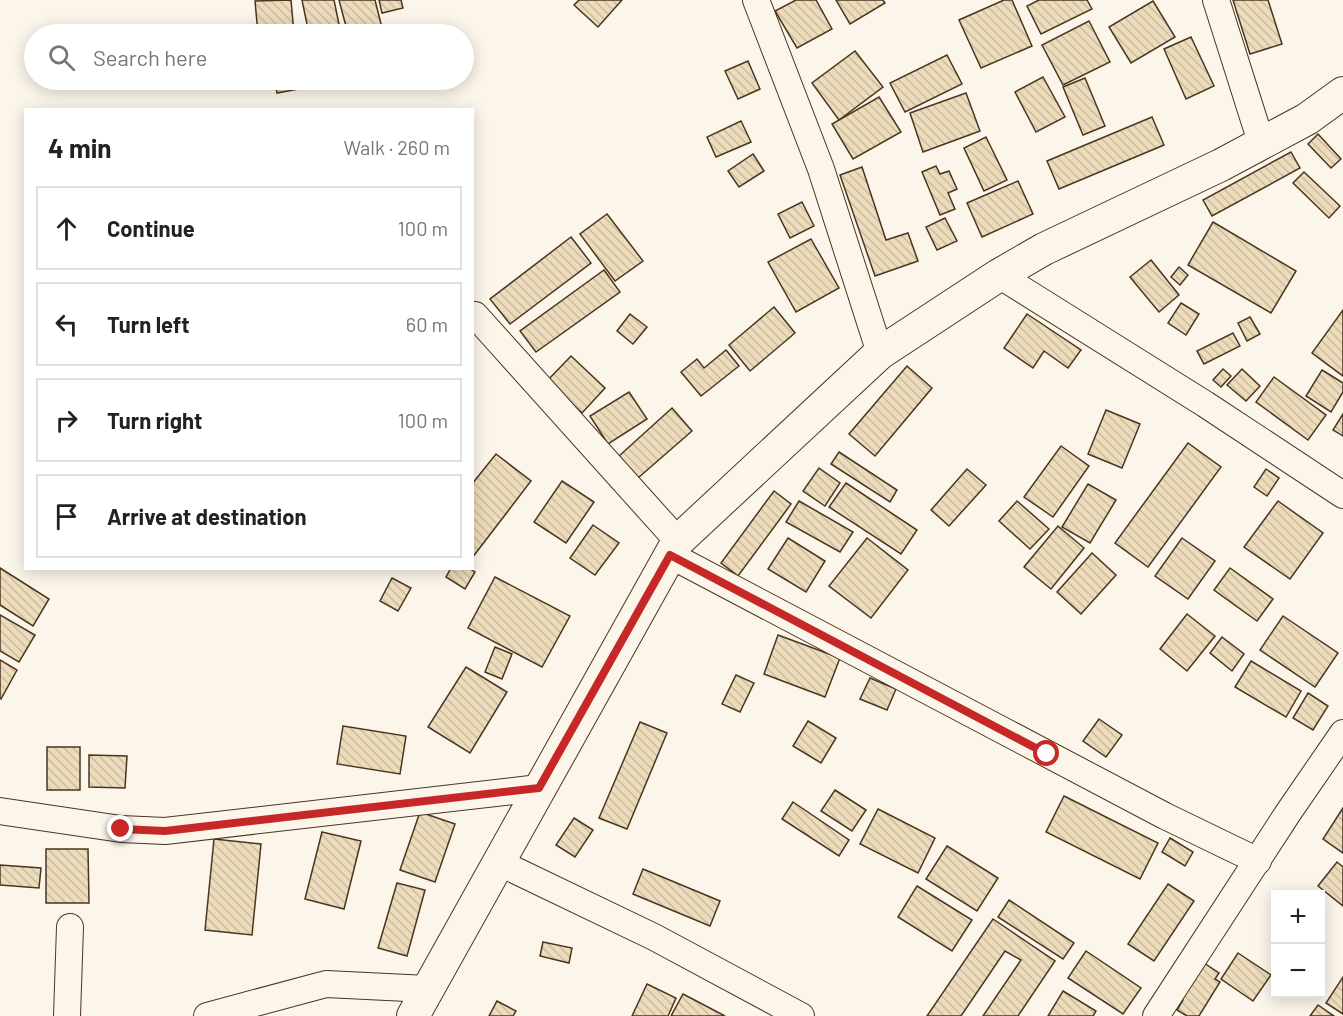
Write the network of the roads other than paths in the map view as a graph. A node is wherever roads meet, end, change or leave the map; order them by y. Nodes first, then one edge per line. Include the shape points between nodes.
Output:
1 (1216, 0) edge
2 (764, 3) edge
3 (1343, 93) edge
4 (1261, 142) junction
5 (999, 275) junction
6 (475, 315) dead end
7 (880, 353) junction
8 (1343, 495) edge
9 (674, 548) junction
10 (1343, 733) edge
11 (539, 788) junction
12 (0, 811) edge
13 (1258, 861) junction
14 (500, 863) junction
15 (70, 927) dead end
16 (421, 1003) edge
17 (67, 1016) edge
18 (207, 1016) edge
19 (801, 1016) edge
20 (1156, 1016) edge

1 - 4 street
2 - 7 street
3 - 4 street via 1307,119
4 - 5 street
5 - 7 street
5 - 8 street
6 - 9 street
7 - 9 street
9 - 11 street
9 - 13 street via 1165,816
10 - 13 street
11 - 12 street via 165,831 121,829
11 - 14 street
13 - 20 street
14 - 16 street
14 - 19 street via 654,937
15 - 17 street
16 - 18 street via 326,984

